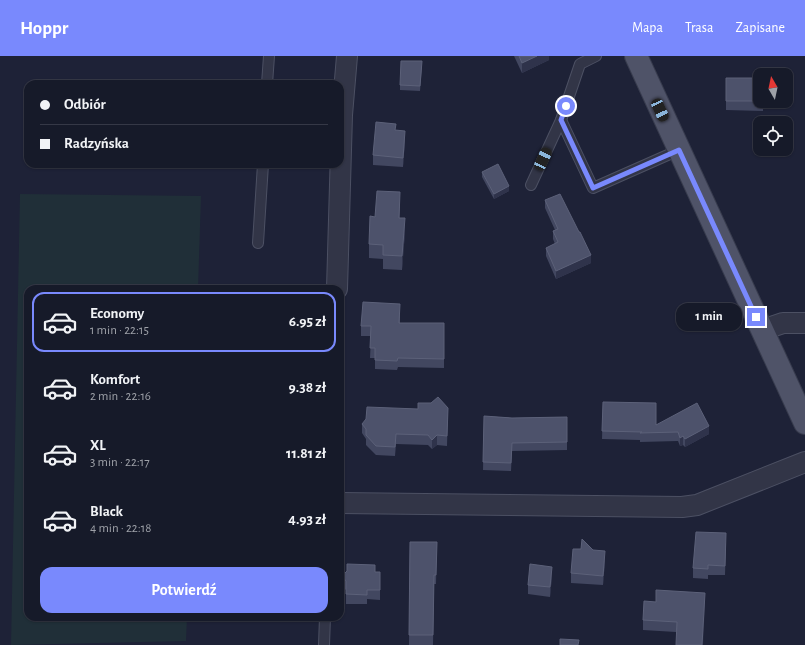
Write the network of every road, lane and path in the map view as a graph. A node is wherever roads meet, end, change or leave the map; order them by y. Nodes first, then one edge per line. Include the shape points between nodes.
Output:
1 (269, 56) edge
2 (347, 56) edge
3 (596, 56) edge
4 (636, 56) edge
5 (267, 80) edge
6 (344, 91) edge
7 (561, 120) junction
8 (679, 150) junction
9 (263, 168) edge
10 (340, 168) edge
11 (530, 185) dead end
12 (258, 243) dead end
13 (337, 285) edge
14 (805, 323) edge
15 (762, 330) junction
16 (805, 422) edge
17 (805, 462) edge
18 (344, 503) edge
19 (325, 621) edge
20 (324, 645) edge

1 - 5 lane
2 - 6 street
3 - 7 lane via 580,64
4 - 8 main road
7 - 8 lane via 593,188
7 - 11 lane
8 - 15 main road
9 - 12 lane
10 - 13 street
14 - 15 street via 783,323
15 - 16 main road
17 - 18 street via 697,505 682,507
19 - 20 lane

